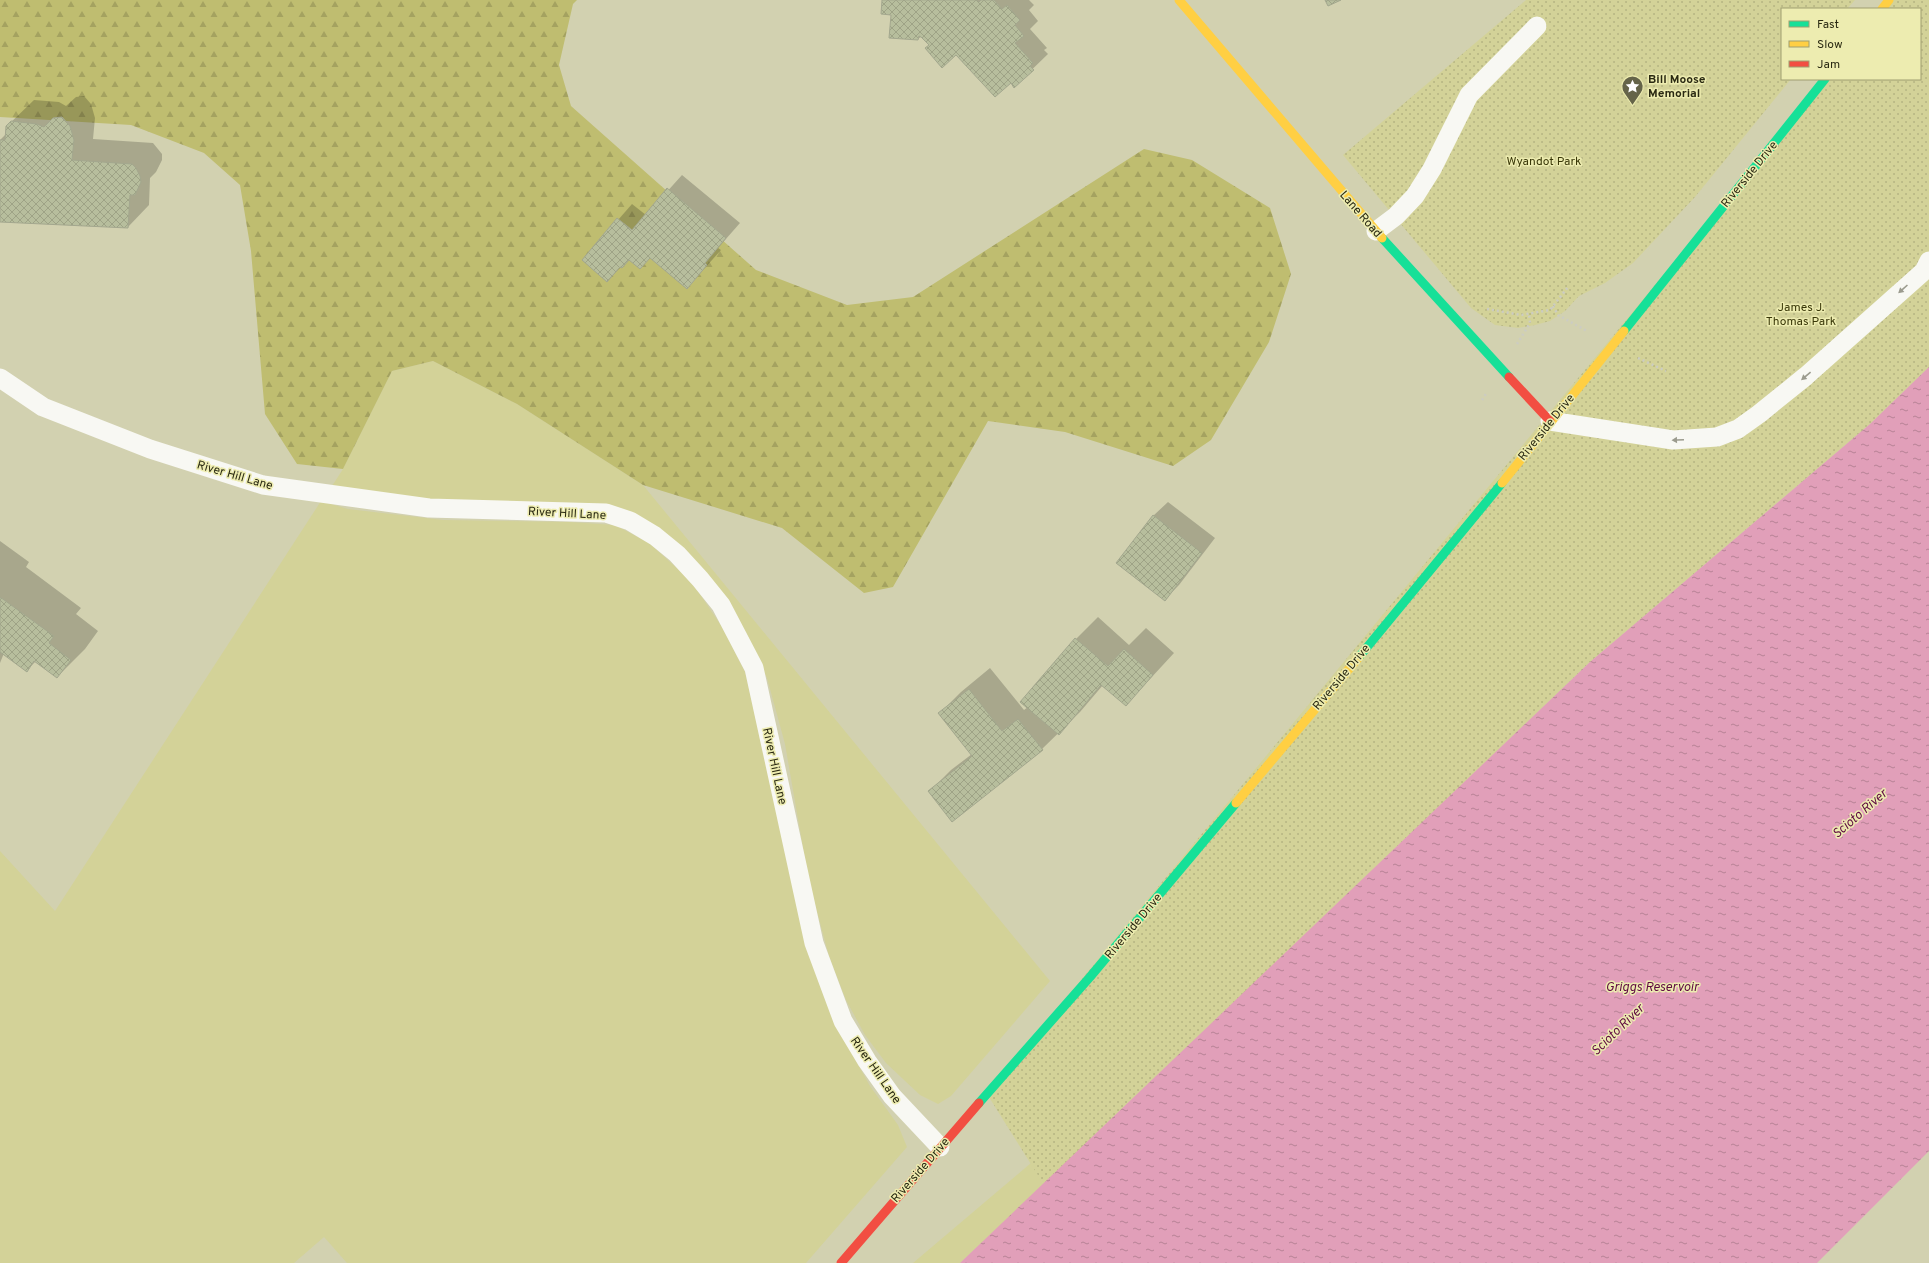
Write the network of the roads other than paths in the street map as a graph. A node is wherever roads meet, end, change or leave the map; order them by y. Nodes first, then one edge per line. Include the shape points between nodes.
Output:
1 (1179, 0) edge
2 (1889, 0) edge
3 (1883, 8) edge
4 (1538, 26) dead end
5 (1824, 80) edge
6 (1376, 231) junction
7 (1929, 261) edge
8 (0, 378) edge
9 (1550, 421) junction
10 (940, 1147) junction
11 (841, 1263) edge

1 - 6 main road, Lane Road
2 - 3 main road
4 - 6 lane via 1469,95 1432,169 1415,196 1396,216
5 - 9 main road, Riverside Drive
6 - 9 main road, Lane Road
7 -> 9 lane via 1924,271 1806,376 1738,429 1717,437 1672,440
8 - 10 lane, River Hill Lane via 43,407 150,449 263,485 429,508 606,513 630,521 655,536 677,554 721,605 754,668 814,943 843,1021 892,1096
9 - 10 main road, Riverside Drive via 1381,630 1090,977
10 - 11 main road, Riverside Drive

